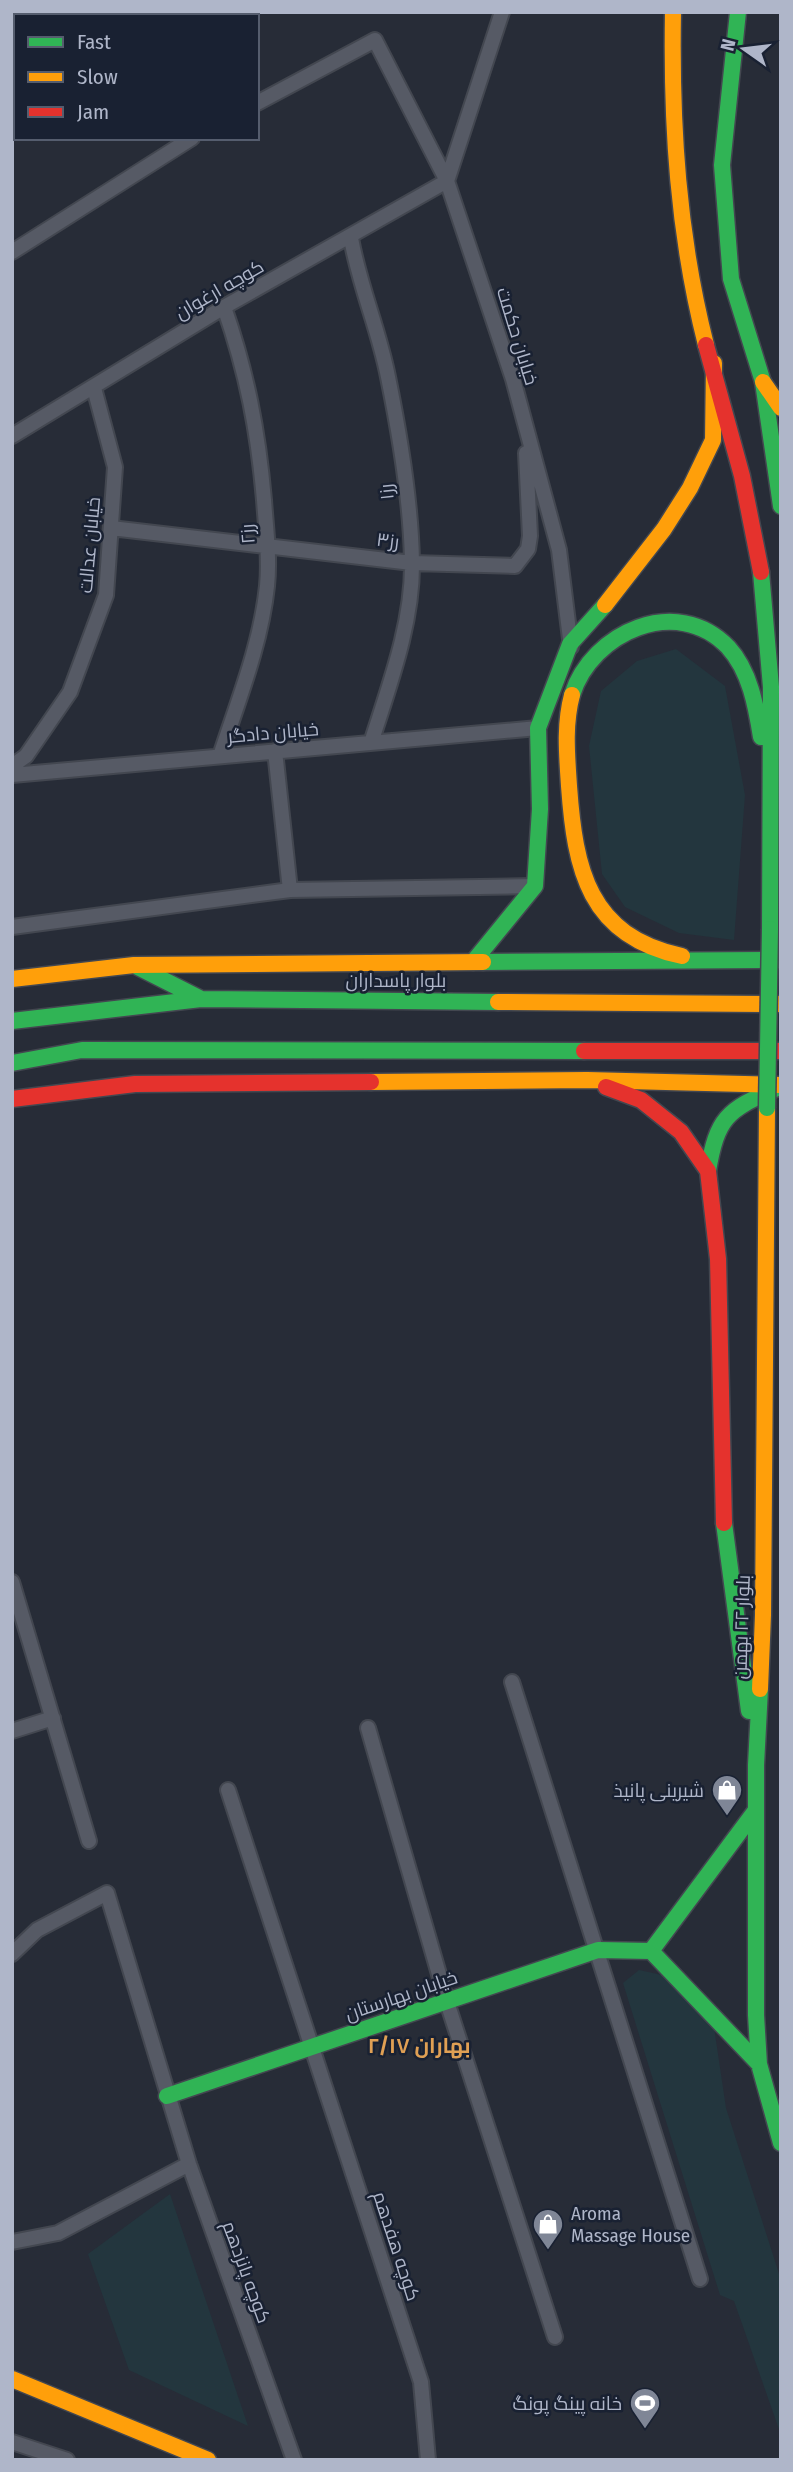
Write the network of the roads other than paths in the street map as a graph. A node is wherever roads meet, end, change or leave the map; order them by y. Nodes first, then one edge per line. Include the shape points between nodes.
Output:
1 (502, 12) edge
2 (673, 12) edge
3 (738, 12) edge
4 (259, 102) edge
5 (188, 140) edge
6 (447, 181) junction
7 (351, 238) junction
8 (12, 252) edge
9 (224, 307) junction
10 (714, 363) junction
11 (763, 382) junction
12 (94, 388) junction
13 (781, 408) edge
14 (524, 424) junction
15 (12, 436) edge
16 (781, 506) edge
17 (111, 528) junction
18 (268, 546) junction
19 (412, 563) junction
20 (570, 644) junction
21 (579, 679) junction
22 (538, 728) junction
23 (371, 743) junction
24 (275, 751) junction
25 (220, 756) junction
26 (12, 766) edge
27 (12, 775) edge
28 (771, 804) junction
29 (535, 886) junction
30 (290, 890) junction
31 (12, 927) edge
32 (781, 960) edge
33 (711, 961) junction
34 (473, 962) junction
35 (134, 965) junction
36 (12, 979) edge
37 (201, 999) junction
38 (781, 1004) edge
39 (12, 1021) edge
40 (781, 1051) edge
41 (12, 1063) edge
42 (587, 1080) junction
43 (781, 1087) edge
44 (12, 1099) edge
45 (708, 1171) junction
46 (12, 1582) edge
47 (512, 1682) dead end
48 (53, 1718) junction
49 (368, 1728) dead end
50 (12, 1731) edge
51 (756, 1765) junction
52 (228, 1790) dead end
53 (756, 1810) junction
54 (89, 1841) dead end
55 (598, 1950) junction
56 (651, 1951) junction
57 (12, 1954) edge
58 (447, 2002) junction
59 (312, 2048) junction
60 (758, 2064) junction
61 (167, 2096) junction
62 (781, 2143) edge
63 (189, 2164) junction
64 (12, 2242) edge
65 (700, 2278) dead end
66 (555, 2337) dead end
67 (12, 2379) edge
68 (12, 2442) edge
69 (174, 2452) edge
70 (67, 2460) edge
71 (208, 2460) edge
72 (294, 2460) edge
73 (428, 2460) edge

1 - 6 street
2 - 10 main road via 673,169 690,277
3 - 11 main road via 722,164 731,279
4 - 6 street, خیابان حکمت via 375,40
5 - 8 street
6 - 7 street, کوچه ارغوان
6 - 14 street, خیابان حکمت
7 - 9 street, کوچه ارغوان
7 - 19 street, رز۱ via 388,375
9 - 12 street, کوچه ارغوان
9 - 18 street, رز۲ via 245,365
10 - 20 main road via 713,440 690,488 664,529
10 - 28 main road via 757,544 772,683
11 - 13 main road
11 - 16 main road
12 - 15 street, کوچه ارغوان
12 - 17 street, خیابان عدالت via 115,467
14 - 19 street, رز۳ via 528,549 514,566
14 - 20 street, خیابان حکمت via 559,550
17 - 18 street, رز۳
17 - 26 street, خیابان عدالت via 106,594 70,692 26,756
18 - 19 street, رز۳
18 - 25 street, رز۲ via 267,587 254,646
19 - 23 street, رز۱ via 404,627
20 - 21 street, خیابان حکمت
20 - 22 main road
21 - 28 main road via 596,653 632,626 675,620 724,643 740,663 755,697
21 - 33 main road via 565,739 581,874 611,921 635,939 662,954
22 - 23 street, خیابان دادگر
22 - 29 main road via 540,809
23 - 24 street, خیابان دادگر
24 - 25 street, خیابان دادگر
24 - 30 street
25 - 27 street, خیابان دادگر
28 - 51 main road, بلوار ۲۲ بهمن, bridge via 763,1615
29 - 30 street
29 - 34 main road
30 - 31 street
32 - 33 main road
33 - 34 main road
34 - 35 main road
35 - 36 main road
35 - 37 main road
37 - 38 main road, بلوار پاسداران
37 - 39 main road, بلوار پاسداران
40 - 41 main road via 82,1050
42 - 43 main road
42 - 44 main road via 135,1084
42 - 45 main road via 640,1100 681,1132
43 - 45 main road via 736,1106 714,1136
45 - 51 main road via 718,1259 724,1530
46 - 48 street
47 - 55 street
48 - 50 street
48 - 54 street
49 - 58 street
51 - 53 main road, بلوار ۲۲ بهمن
52 - 59 street, کوچه هفدهم
53 - 56 main road
53 - 60 main road, بلوار ۲۲ بهمن
55 - 56 main road, خیابان بهارستان
55 - 58 main road, خیابان بهارستان
55 - 65 street
56 - 60 main road
57 - 61 street, کوچه پانزدهم via 37,1930 107,1894
58 - 59 main road, خیابان بهارستان
58 - 66 street
59 - 61 main road, خیابان بهارستان
59 - 73 street, کوچه هفدهم via 421,2382
60 - 62 main road, بلوار ۲۲ بهمن
61 - 63 street, کوچه پانزدهم
63 - 64 street via 58,2233
63 - 72 street, کوچه پانزدهم
67 - 69 main road
68 - 70 street
69 - 71 main road

